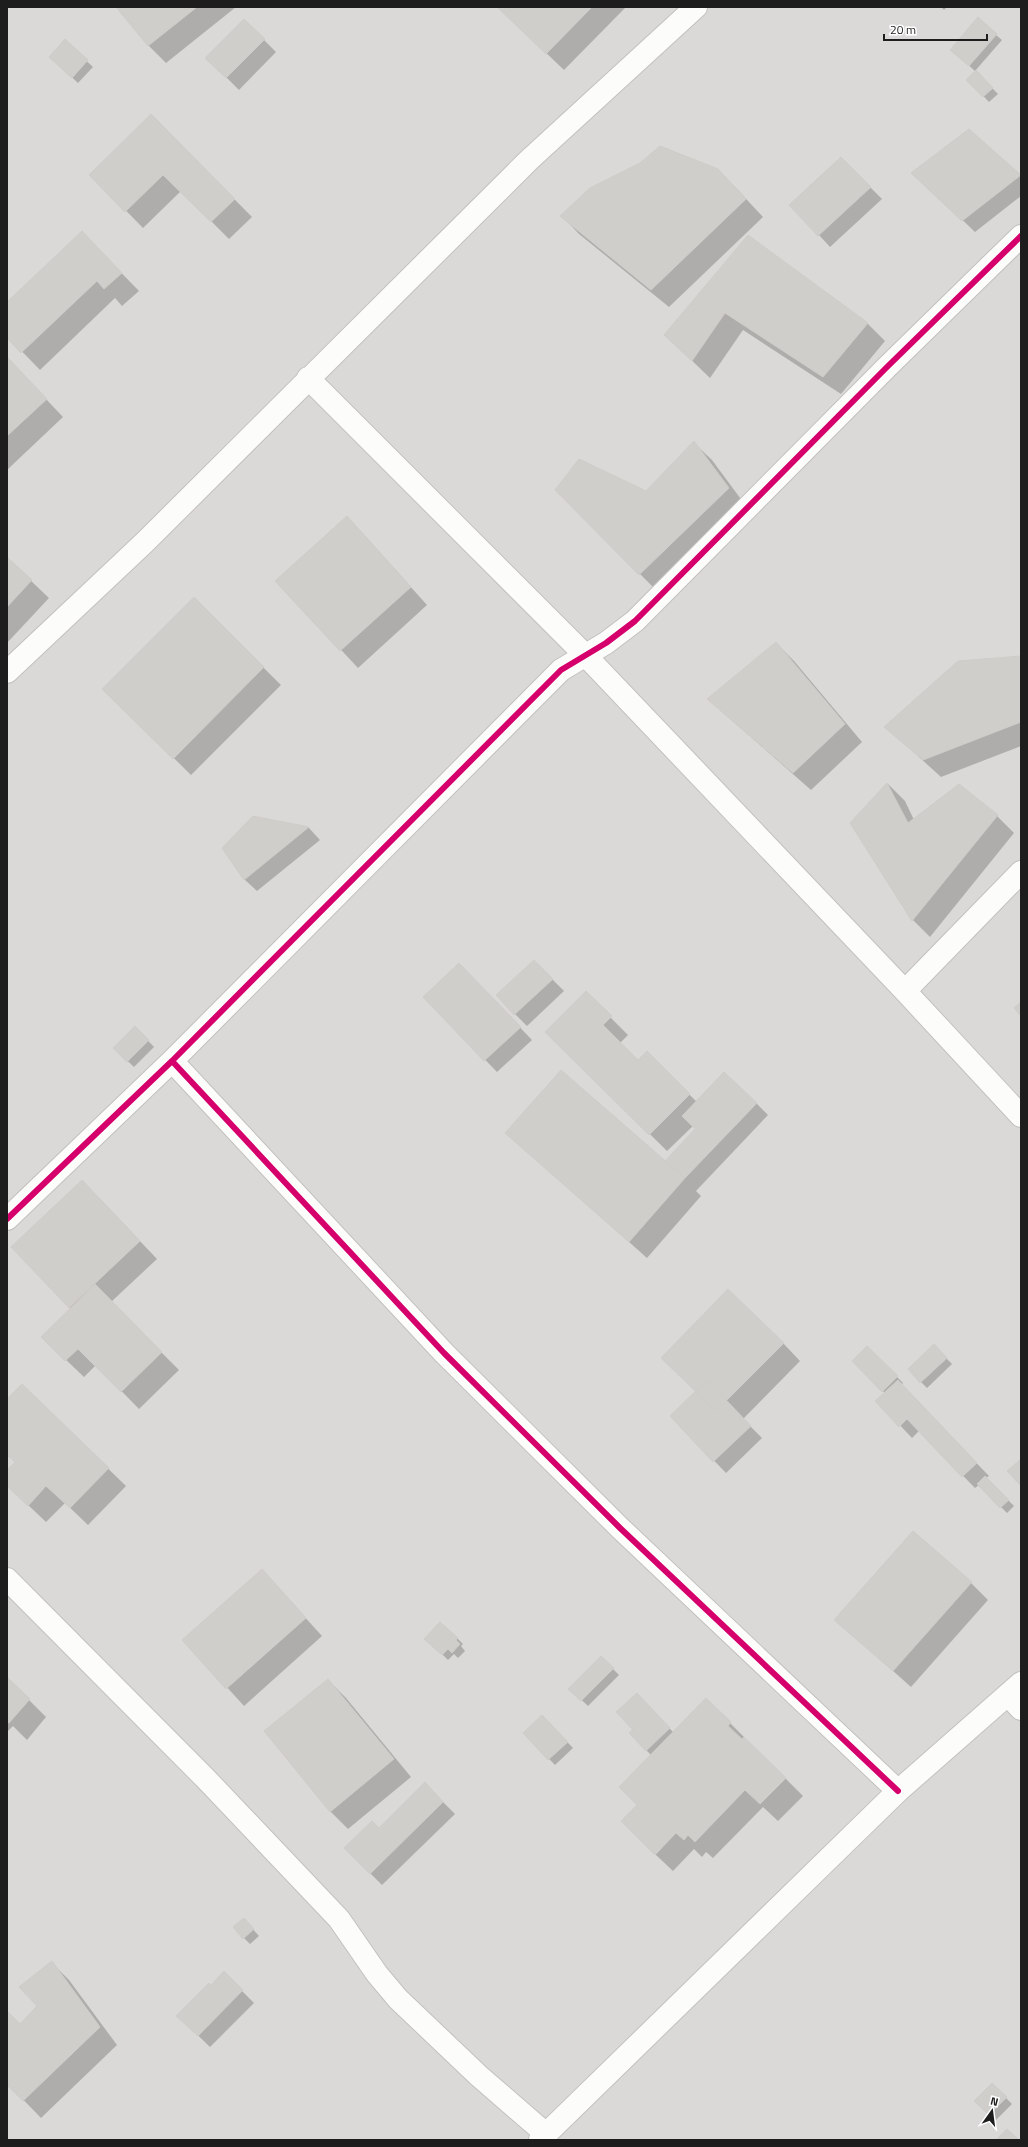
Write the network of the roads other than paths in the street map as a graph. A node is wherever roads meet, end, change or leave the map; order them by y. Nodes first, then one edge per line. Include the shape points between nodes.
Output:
1 (696, 7) edge
2 (1021, 236) edge
3 (308, 378) junction
4 (586, 656) junction
5 (7, 672) edge
6 (1021, 872) edge
7 (905, 991) junction
8 (172, 1061) junction
9 (1021, 1116) edge
10 (7, 1219) edge
11 (7, 1579) edge
12 (1017, 1696) edge
13 (898, 1792) junction
14 (543, 2137) edge

1 - 3 street via 529,160
2 - 4 street via 635,621
3 - 4 street
3 - 5 street via 145,542
4 - 7 street
4 - 8 street via 560,670
6 - 7 street
7 - 9 street
8 - 10 street
8 - 13 street via 444,1353 620,1528
11 - 14 street via 206,1779 333,1914 398,1999
12 - 13 street
13 - 14 street

